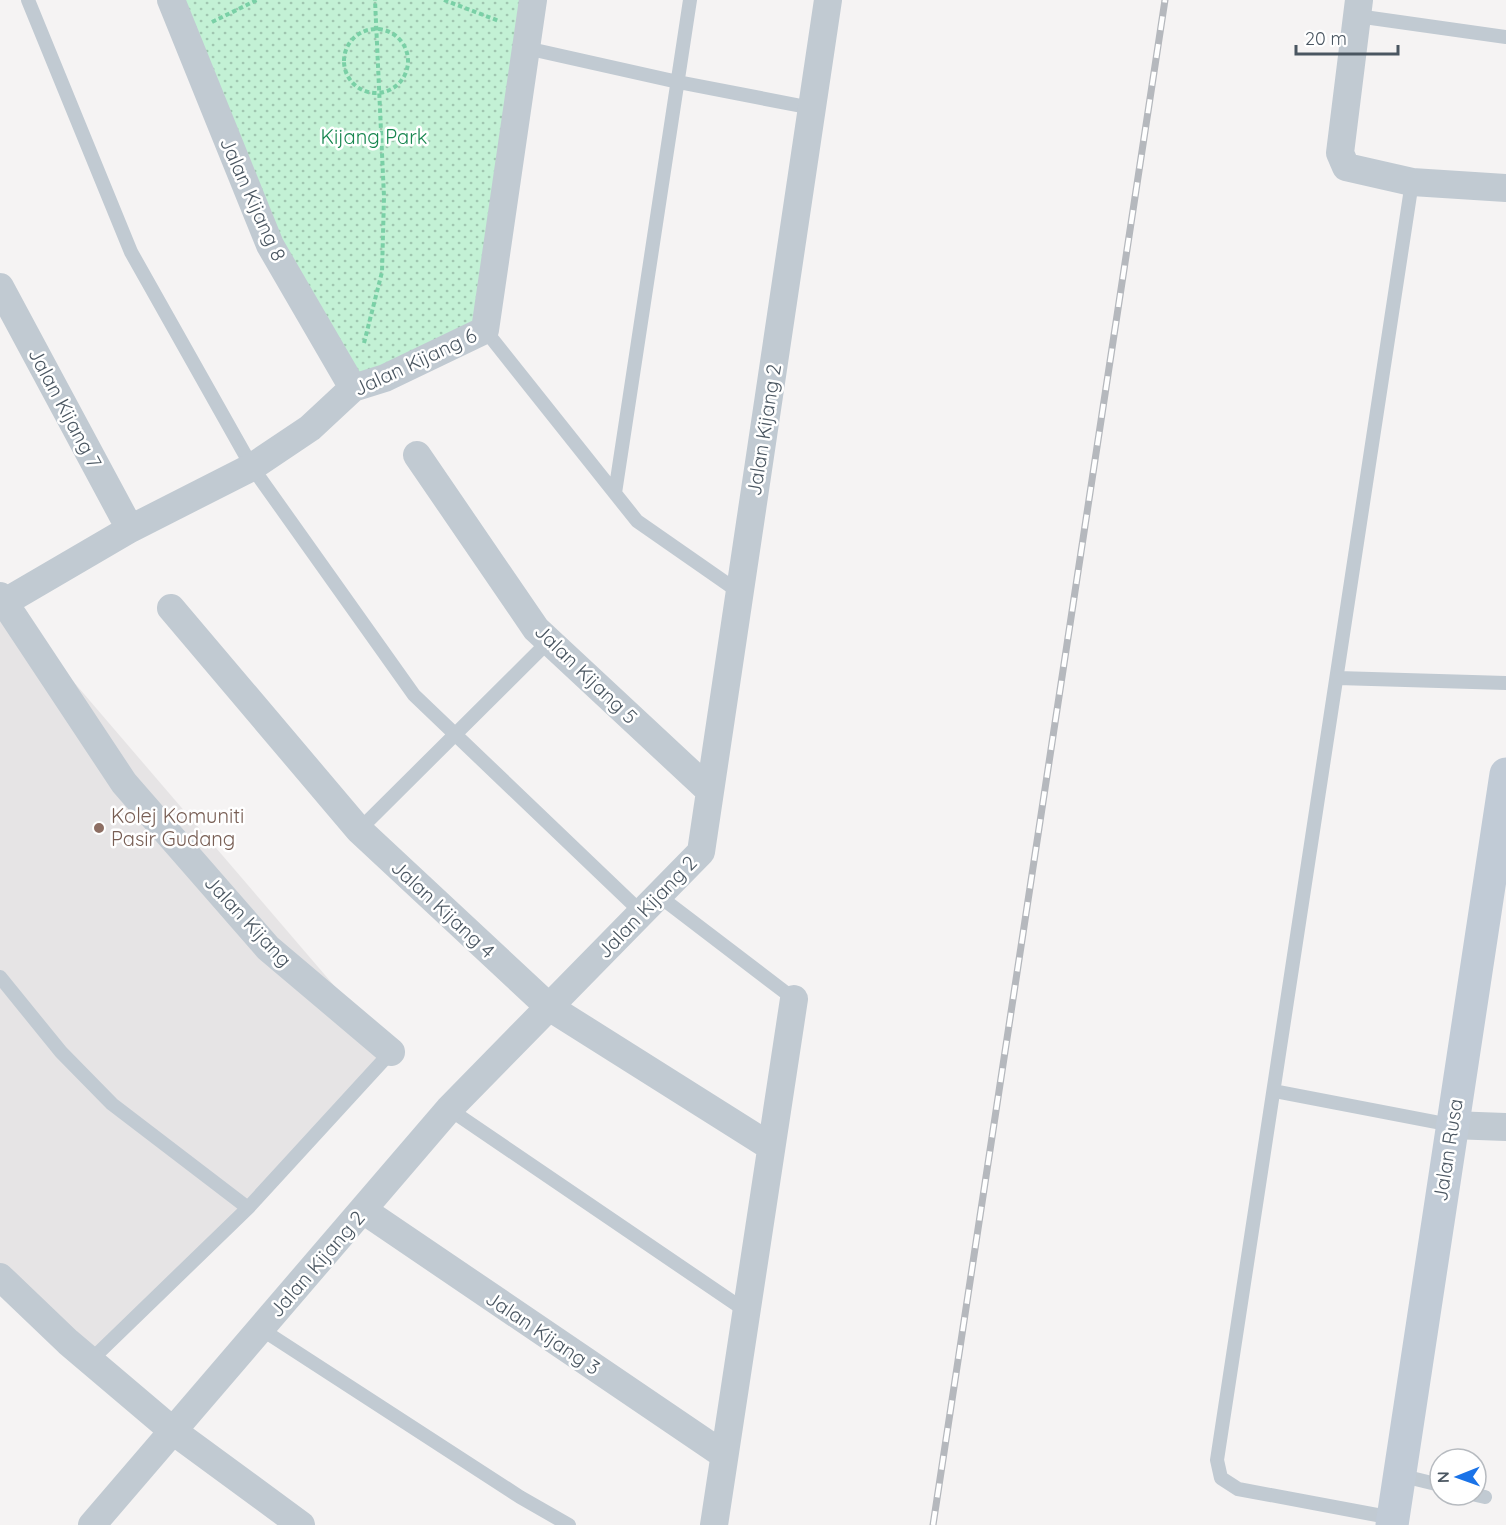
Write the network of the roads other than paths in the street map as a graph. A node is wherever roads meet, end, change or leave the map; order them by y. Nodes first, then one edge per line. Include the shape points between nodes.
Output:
1 (28, 0) edge
2 (171, 0) edge
3 (533, 0) edge
4 (690, 0) edge
5 (828, 0) edge
6 (1358, 8) edge
7 (1506, 37) edge
8 (528, 38) junction
9 (678, 82) junction
10 (812, 108) junction
11 (1412, 182) junction
12 (1506, 188) edge
13 (0, 287) edge
14 (485, 330) junction
15 (353, 388) junction
16 (417, 455) dead end
17 (252, 467) junction
18 (615, 493) junction
19 (130, 529) junction
20 (740, 592) junction
21 (1, 601) edge
22 (171, 608) dead end
23 (550, 640) junction
24 (1338, 678) junction
25 (1506, 683) edge
26 (455, 734) junction
27 (1506, 774) edge
28 (710, 791) junction
29 (359, 830) junction
30 (650, 904) junction
31 (0, 977) edge
32 (794, 999) joint
33 (549, 1007) junction
34 (392, 1052) joint
35 (1274, 1091) junction
36 (449, 1110) junction
37 (1451, 1125) junction
38 (1506, 1127) edge
39 (771, 1147) junction
40 (248, 1208) junction
41 (363, 1210) junction
42 (0, 1277) edge
43 (746, 1311) junction
44 (261, 1329) junction
45 (90, 1361) junction
46 (173, 1431) junction
47 (724, 1455) junction
48 (1399, 1475) junction
49 (1428, 1482) edge
50 (1392, 1521) edge
51 (92, 1525) edge
52 (301, 1525) edge
53 (569, 1525) edge
54 (714, 1525) edge

1 - 17 lane via 131,252
2 - 15 street, Jalan Kijang 8 via 270,245
3 - 8 street, Jalan Kijang 6
4 - 9 lane
5 - 10 street, Jalan Kijang 2
6 - 7 lane
6 - 11 street via 1341,161 1346,167
8 - 9 lane
8 - 14 street, Jalan Kijang 6
9 - 10 lane
9 - 18 lane
10 - 20 street, Jalan Kijang 2
11 - 12 street
11 - 24 lane
13 - 19 street, Jalan Kijang 7
14 - 15 street, Jalan Kijang 6 via 385,378
14 - 18 lane
15 - 17 street, Jalan Kijang 6 via 310,428
16 - 23 street, Jalan Kijang 5 via 536,629
17 - 19 street, Jalan Kijang 6
17 - 26 lane via 414,694
18 - 20 lane via 637,521
19 - 21 street, Jalan Kijang 6
20 - 28 street, Jalan Kijang 2
21 - 34 street, Jalan Kijang via 131,792 268,948
22 - 29 street, Jalan Kijang 4
23 - 26 lane
23 - 28 street, Jalan Kijang 5
24 - 25 lane
24 - 35 lane
26 - 29 lane
26 - 30 lane
27 - 37 street, Jalan Rusa
28 - 30 street, Jalan Kijang 2 via 701,852
29 - 33 street, Jalan Kijang 4
30 - 32 lane
30 - 33 street, Jalan Kijang 2
31 - 40 lane via 61,1052 112,1104
32 - 39 street
33 - 36 street, Jalan Kijang 2
33 - 39 street, Jalan Kijang 4
34 - 40 lane
35 - 37 lane
35 - 50 lane via 1218,1469 1221,1478 1238,1489
36 - 41 street, Jalan Kijang 2
36 - 43 lane
37 - 38 street
37 - 48 street, Jalan Rusa
39 - 43 street
40 - 45 lane
41 - 44 street, Jalan Kijang 2
41 - 47 street, Jalan Kijang 3
42 - 45 street
43 - 47 street
44 - 46 street, Jalan Kijang 2
44 - 53 lane
45 - 46 street
46 - 51 street, Jalan Kijang 2
46 - 52 street
47 - 54 street
48 - 49 lane
48 - 50 street, Jalan Rusa

